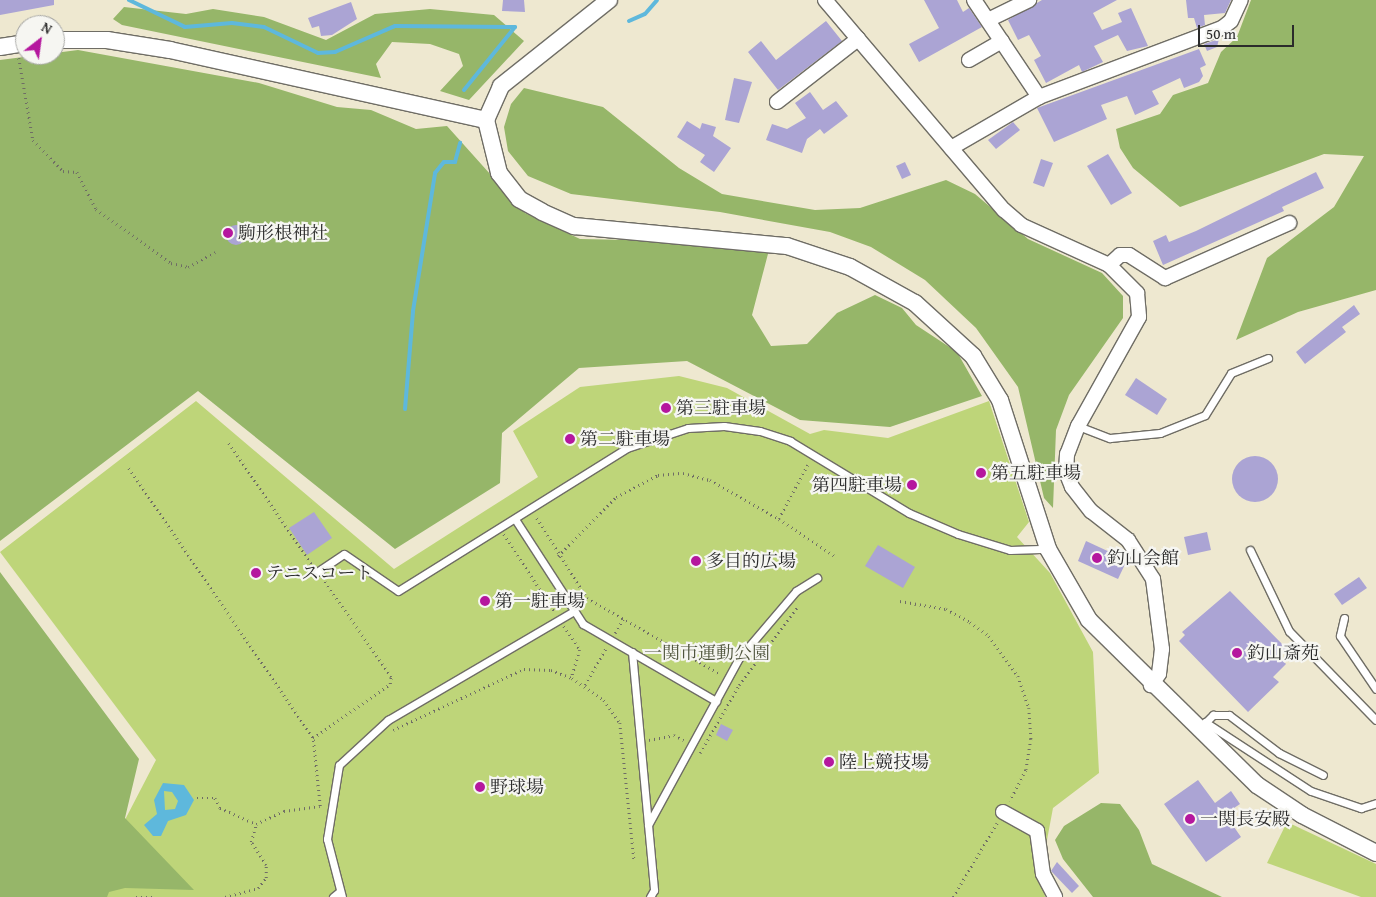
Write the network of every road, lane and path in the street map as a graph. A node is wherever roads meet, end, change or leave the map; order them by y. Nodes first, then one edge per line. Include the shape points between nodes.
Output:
1 (609, 0) edge
2 (826, 0) edge
3 (974, 0) edge
4 (1029, 0) edge
5 (1241, 0) edge
6 (988, 20) junction
7 (858, 39) junction
8 (65, 40) edge
9 (1002, 41) junction
10 (15, 45) edge
11 (0, 47) edge
12 (969, 60) dead end
13 (23, 65) edge
14 (1039, 97) junction
15 (778, 102) dead end
16 (486, 120) junction
17 (950, 148) junction
18 (1289, 223) dead end
19 (215, 252) dead end
20 (1109, 266) junction
21 (1268, 358) dead end
22 (1078, 426) junction
23 (229, 443) dead end
24 (808, 465) dead end
25 (130, 468) dead end
26 (537, 518) dead end
27 (515, 519) junction
28 (779, 519) junction
29 (500, 529) junction
30 (1048, 549) junction
31 (1250, 550) dead end
32 (558, 556) junction
33 (835, 556) dead end
34 (317, 572) junction
35 (817, 578) dead end
36 (900, 601) dead end
37 (799, 604) dead end
38 (574, 610) junction
39 (1344, 618) dead end
40 (560, 619) junction
41 (623, 619) junction
42 (611, 640) junction
43 (632, 652) junction
44 (572, 678) junction
45 (728, 678) junction
46 (585, 685) junction
47 (739, 685) junction
48 (1151, 685) junction
49 (1376, 689) edge
50 (716, 701) junction
51 (1376, 720) edge
52 (1202, 726) junction
53 (392, 730) dead end
54 (312, 738) junction
55 (640, 741) junction
56 (623, 742) junction
57 (692, 745) junction
58 (702, 750) junction
59 (697, 758) dead end
60 (1323, 776) dead end
61 (197, 798) dead end
62 (1376, 803) edge
63 (1004, 812) junction
64 (256, 824) junction
65 (648, 825) junction
66 (1376, 854) edge
67 (634, 859) dead end
68 (340, 895) edge
69 (136, 897) edge
70 (156, 897) edge
71 (225, 897) edge
72 (332, 897) edge
73 (650, 897) edge
74 (953, 897) edge
75 (1055, 897) edge

1 - 16 street via 501,86
2 - 7 street
3 - 6 street
4 - 6 street
5 - 14 street via 1231,21 1222,28
6 - 9 street
7 - 15 street
7 - 17 street
8 - 16 street via 106,40 170,50
9 - 12 street
9 - 14 street
10 - 11 street
13 - 19 path via 26,120 33,140 53,164 63,171 77,172 96,209 171,263 188,266
14 - 17 street
16 - 30 street via 498,173 519,199 574,226 787,246 850,267 914,303 973,356 1000,400
17 - 20 street via 1021,225
18 - 20 street via 1165,278 1129,255 1120,255
20 - 22 street via 1137,293 1139,316
21 - 22 lane via 1231,373 1206,415 1160,433 1110,438
22 - 48 street via 1067,454 1072,487 1091,511 1132,545 1153,579 1162,649 1159,674
23 - 34 path
24 - 28 path
25 - 54 path
26 - 32 path
27 - 29 lane
27 - 30 lane via 627,448 688,428 724,426 760,431 790,441 909,512 958,534 1010,550
27 - 38 lane
28 - 32 path via 710,480 684,473 658,475 616,497
28 - 33 path
29 - 34 lane via 398,591 344,554
29 - 40 path
30 - 48 street via 1089,620
31 - 51 lane via 1289,631
32 - 41 path via 586,598
34 - 54 path via 391,677 390,684
35 - 45 lane via 796,591 739,658
36 - 63 path via 946,610 970,622 988,636 1018,676 1029,708 1031,740 1026,770
37 - 47 path
38 - 40 lane
38 - 42 lane via 583,624
39 - 49 lane via 1340,636
40 - 44 path via 580,650
40 - 68 lane via 388,720 339,765 327,840
41 - 42 path
41 - 45 path
42 - 43 lane
42 - 46 path
43 - 50 lane
43 - 55 lane
44 - 46 path
44 - 53 path via 550,670 524,669
45 - 47 path
45 - 50 lane
46 - 56 path via 604,700 620,723
47 - 58 path
48 - 52 street
50 - 57 lane
52 - 60 lane via 1213,715 1229,715 1279,753
52 - 62 lane via 1311,791 1361,808
52 - 66 street via 1257,785 1302,815
54 - 64 path via 320,806 284,811
55 - 56 path
55 - 57 path via 674,735
55 - 65 lane
56 - 67 path
57 - 58 path
57 - 65 lane
58 - 59 path
61 - 64 path via 215,798 220,808
63 - 74 path
63 - 75 street via 1037,831 1043,874
64 - 71 path via 251,842 266,865 266,878 258,888
65 - 73 lane via 654,890
68 - 72 lane
69 - 70 path

